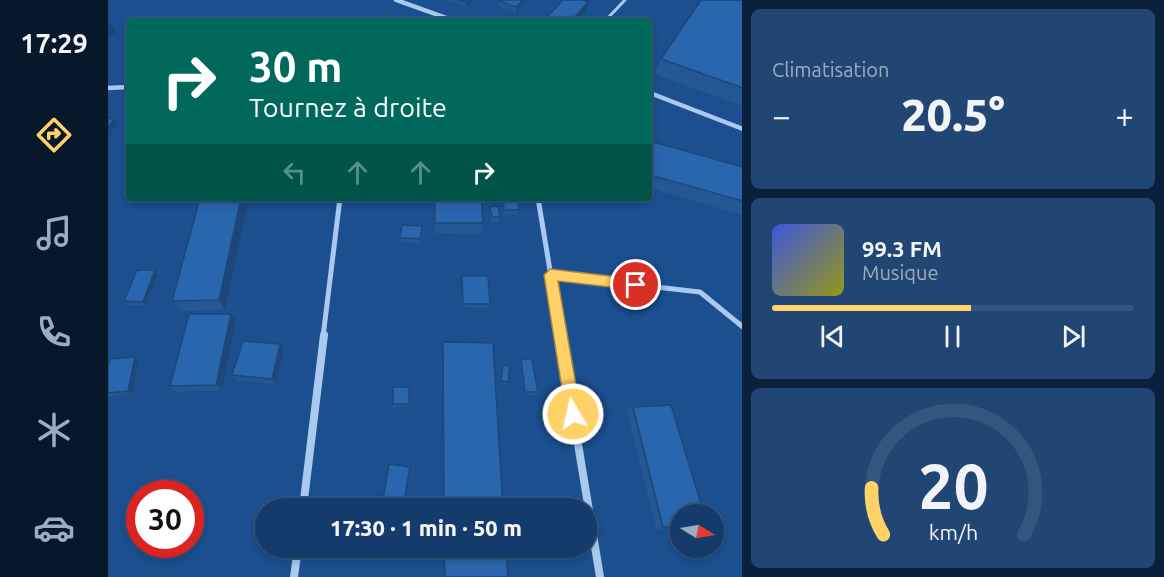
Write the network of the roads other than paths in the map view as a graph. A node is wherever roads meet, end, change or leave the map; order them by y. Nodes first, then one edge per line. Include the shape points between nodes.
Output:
1 (396, 0) edge
2 (625, 0) edge
3 (447, 18) edge
4 (608, 18) edge
5 (126, 87) edge
6 (108, 88) edge
7 (652, 94) edge
8 (742, 129) edge
9 (340, 201) edge
10 (538, 201) edge
11 (550, 275) junction
12 (742, 327) edge
13 (304, 498) edge
14 (297, 558) edge
15 (294, 577) edge
16 (600, 577) edge

1 - 3 street
2 - 4 lane
5 - 6 street
7 - 8 street
9 - 13 street
10 - 11 street
11 - 12 street via 700,292
11 - 16 street
14 - 15 street

